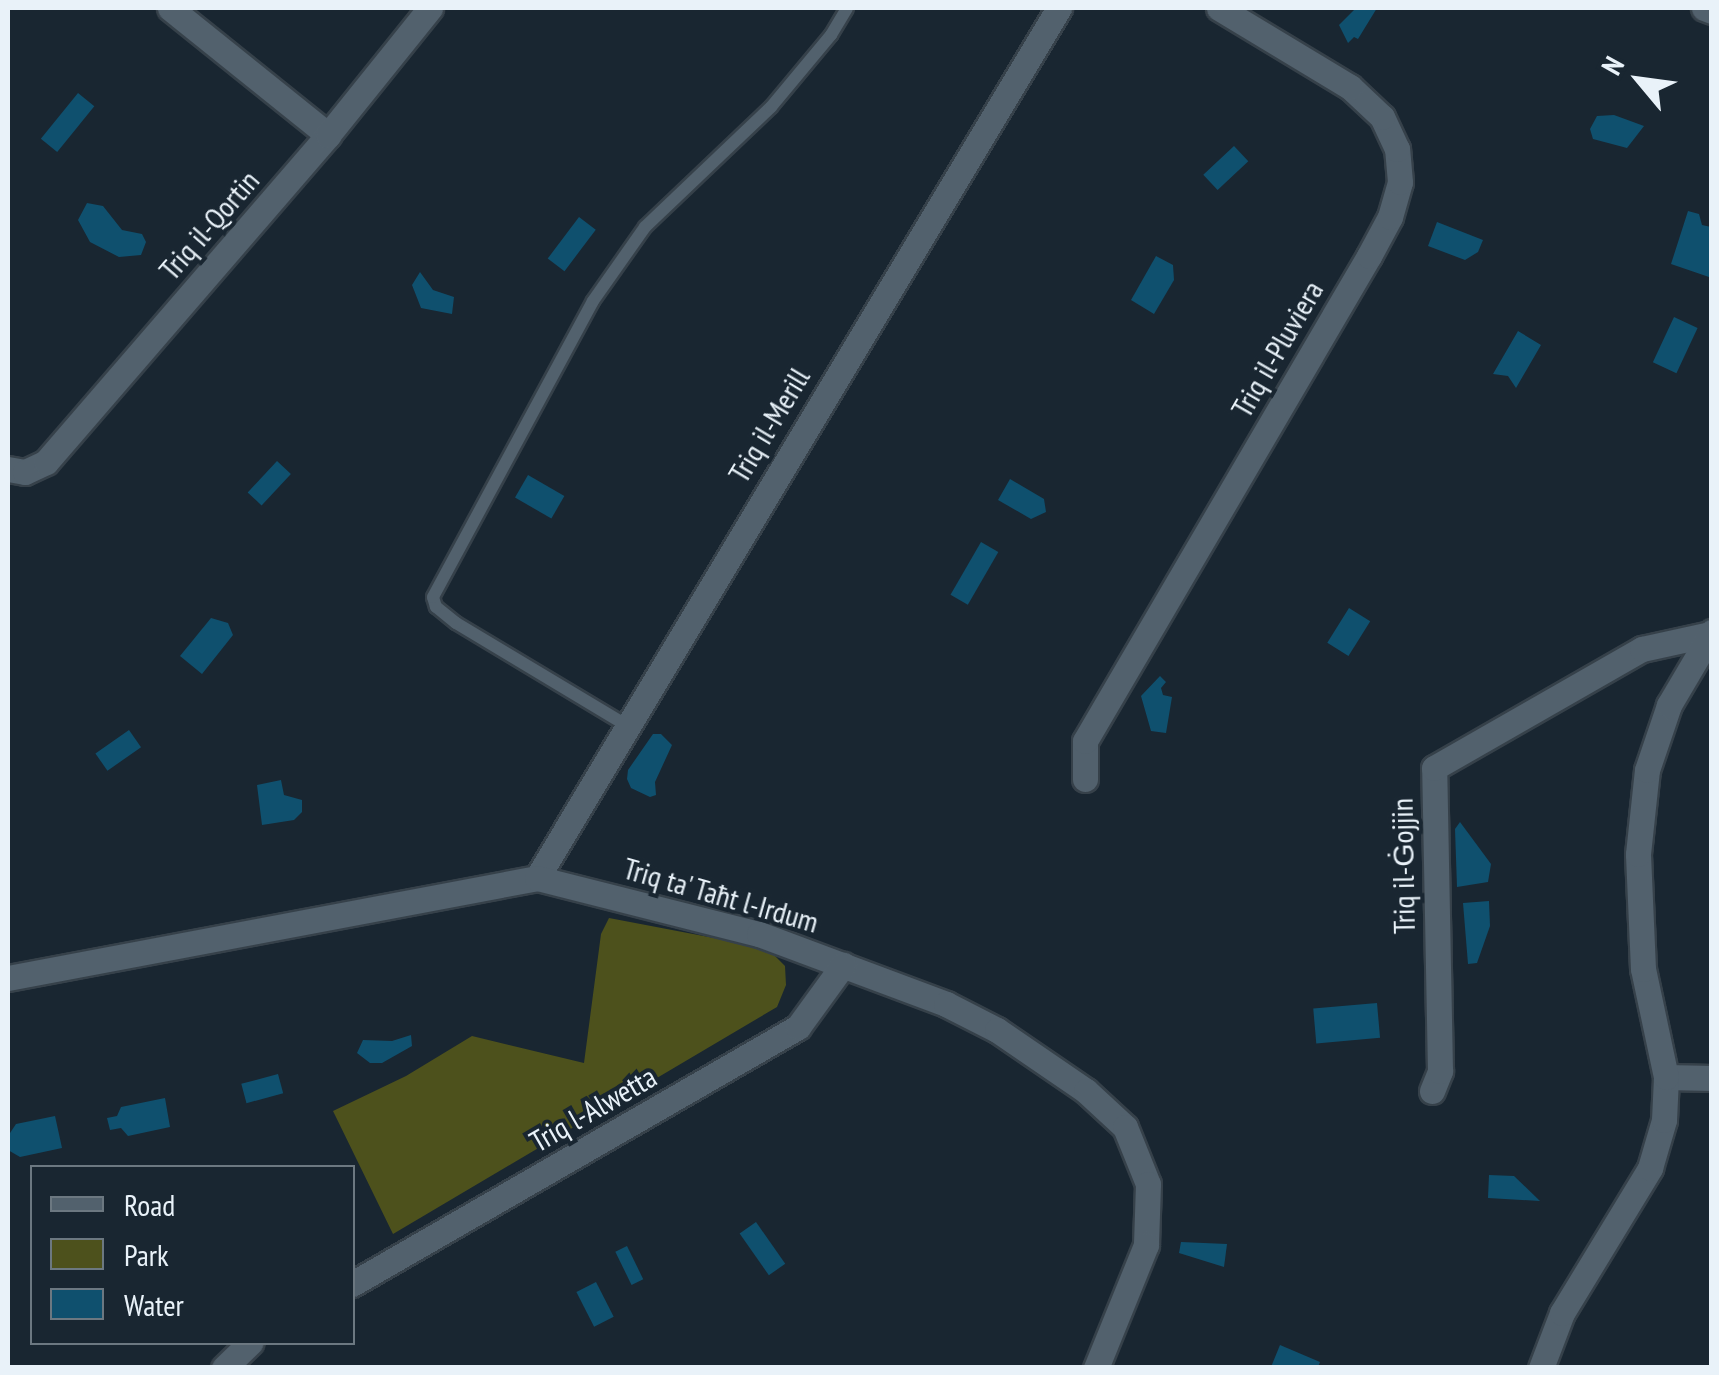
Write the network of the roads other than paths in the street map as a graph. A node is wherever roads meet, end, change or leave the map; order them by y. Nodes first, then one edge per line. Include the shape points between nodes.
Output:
1 (170, 8) edge
2 (430, 8) edge
3 (847, 8) edge
4 (1059, 8) edge
5 (1219, 8) edge
6 (1704, 8) edge
7 (1712, 11) edge
8 (328, 136) junction
9 (16, 471) edge
10 (1711, 633) edge
11 (626, 724) junction
12 (1085, 779) dead end
13 (537, 878) junction
14 (843, 965) junction
15 (8, 978) edge
16 (1666, 1077) junction
17 (1712, 1078) edge
18 (1432, 1092) dead end
19 (355, 1282) edge
20 (248, 1345) edge
21 (224, 1368) edge
22 (1096, 1368) edge
23 (1542, 1368) edge

1 - 8 street
2 - 8 street, Triq il-Qortin
3 - 11 lane via 771,107 645,227 593,300 433,597 456,623
4 - 11 street, Triq il-Merill
5 - 12 street, Triq il-Pluviera via 1350,88 1382,117 1397,149 1400,182 1390,217 1085,741
6 - 7 street
8 - 9 street, Triq il-Qortin via 46,462
10 - 16 street via 1669,705 1647,770 1638,854 1644,969
10 - 18 street, Triq il-Ġojjin via 1642,649 1434,768 1440,1070
11 - 13 street, Triq il-Merill
13 - 14 street, Triq ta' Taħt l-Irdum via 759,934
13 - 15 street, Triq ta' Taħt l-Irdum
14 - 19 street, Triq l-Alwetta via 798,1027
14 - 22 street, Triq ta' Taħt l-Irdum via 997,1030 1126,1126 1148,1184 1146,1244
16 - 17 street
16 - 23 street via 1664,1120 1650,1168 1562,1313
20 - 21 street

